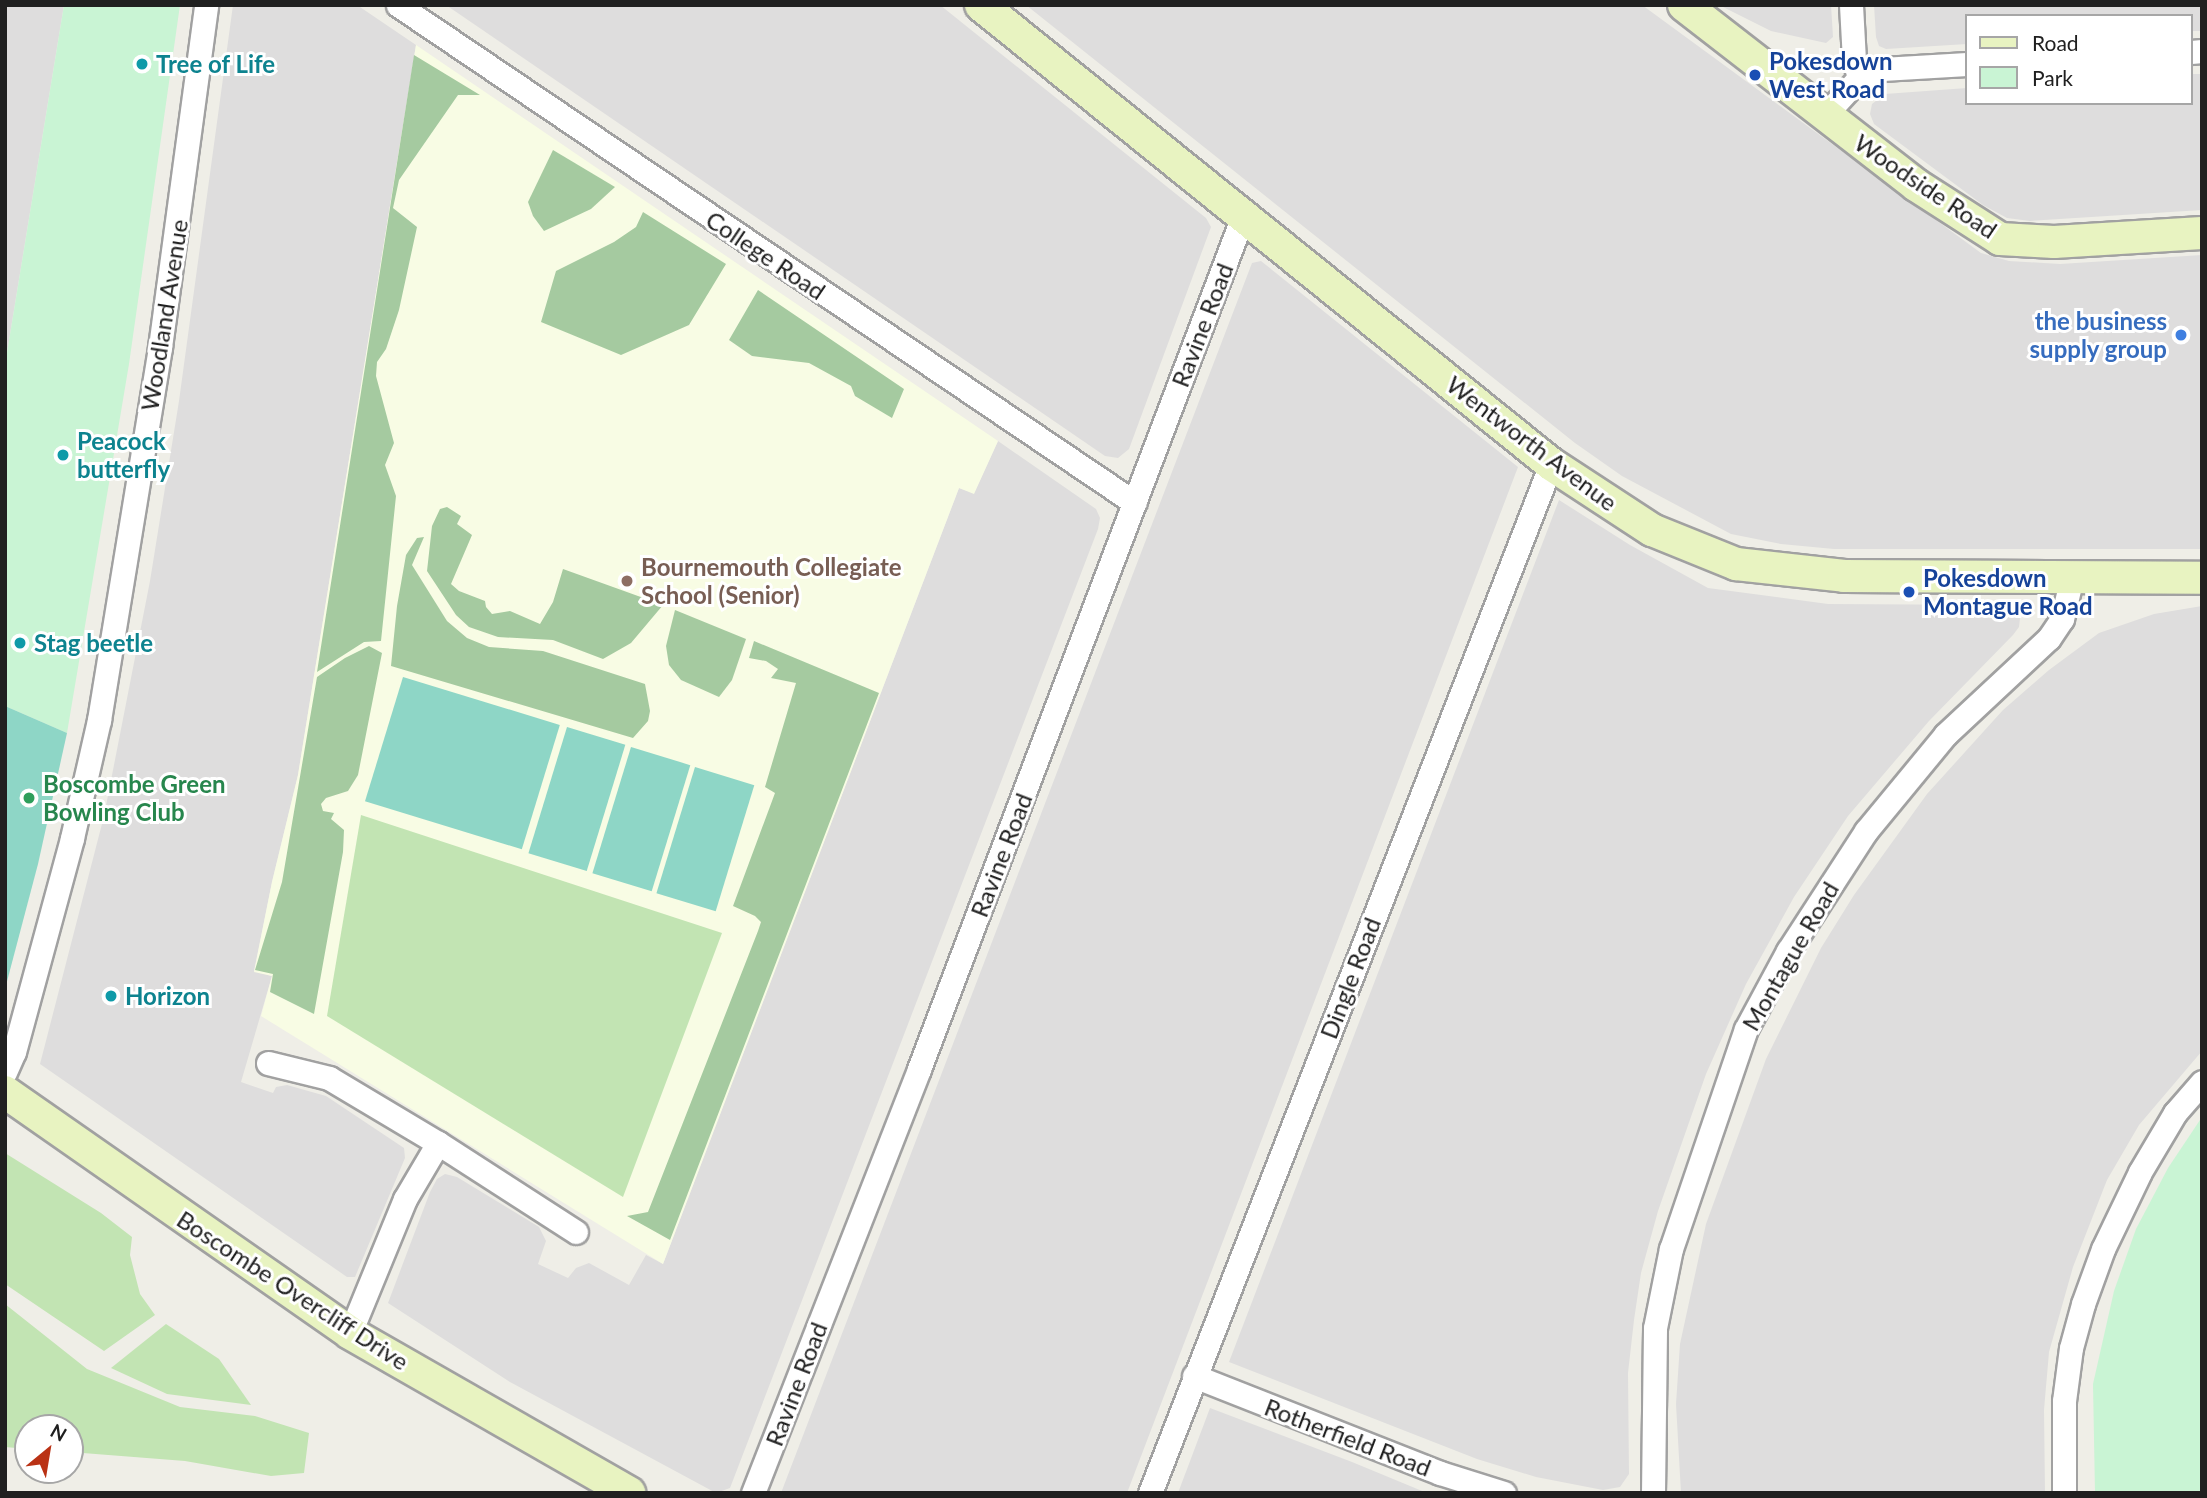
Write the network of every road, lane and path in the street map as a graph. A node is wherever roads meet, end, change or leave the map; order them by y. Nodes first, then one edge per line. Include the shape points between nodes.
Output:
1 (206, 5) edge
2 (398, 5) edge
3 (981, 5) edge
4 (1684, 5) edge
5 (1852, 5) edge
6 (1966, 64) edge
7 (1859, 78) junction
8 (1824, 116) junction
9 (1243, 216) junction
10 (2202, 233) edge
11 (1551, 464) junction
12 (1135, 503) junction
13 (2072, 577) junction
14 (2202, 578) edge
15 (268, 1063) dead end
16 (5, 1072) edge
17 (2202, 1082) edge
18 (5, 1091) edge
19 (438, 1143) junction
20 (576, 1231) dead end
21 (351, 1333) junction
22 (1194, 1376) junction
23 (629, 1493) edge
24 (754, 1493) edge
25 (1150, 1493) edge
26 (1504, 1493) edge
27 (1653, 1493) edge
28 (2064, 1493) edge

1 - 16 street, Woodland Avenue via 160,347 99,720 72,838
2 - 12 street, College Road
3 - 9 street, Wentworth Avenue
4 - 8 street, Woodside Road
5 - 7 street
6 - 7 street via 1882,69
7 - 8 street
8 - 10 street, Woodside Road via 1916,185 2000,239 2054,242
9 - 11 street, Wentworth Avenue
9 - 12 street, Ravine Road
11 - 13 street, Wentworth Avenue via 1652,530 1736,564 1844,576
11 - 22 street, Dingle Road
12 - 24 street, Ravine Road
13 - 14 street, Wentworth Avenue
13 - 27 street, Montague Road via 2062,619 2049,639 1945,735 1866,831 1788,951 1746,1029 1671,1249 1658,1315 1652,1401
15 - 19 street via 329,1078
17 - 28 street via 2175,1113 2140,1172 2083,1304 2064,1401
18 - 21 street, Boscombe Overcliff Drive
19 - 20 street
19 - 21 street via 405,1199
21 - 23 street, Boscombe Overcliff Drive
22 - 25 street, Dingle Road
22 - 26 street, Rotherfield Road via 1440,1473

